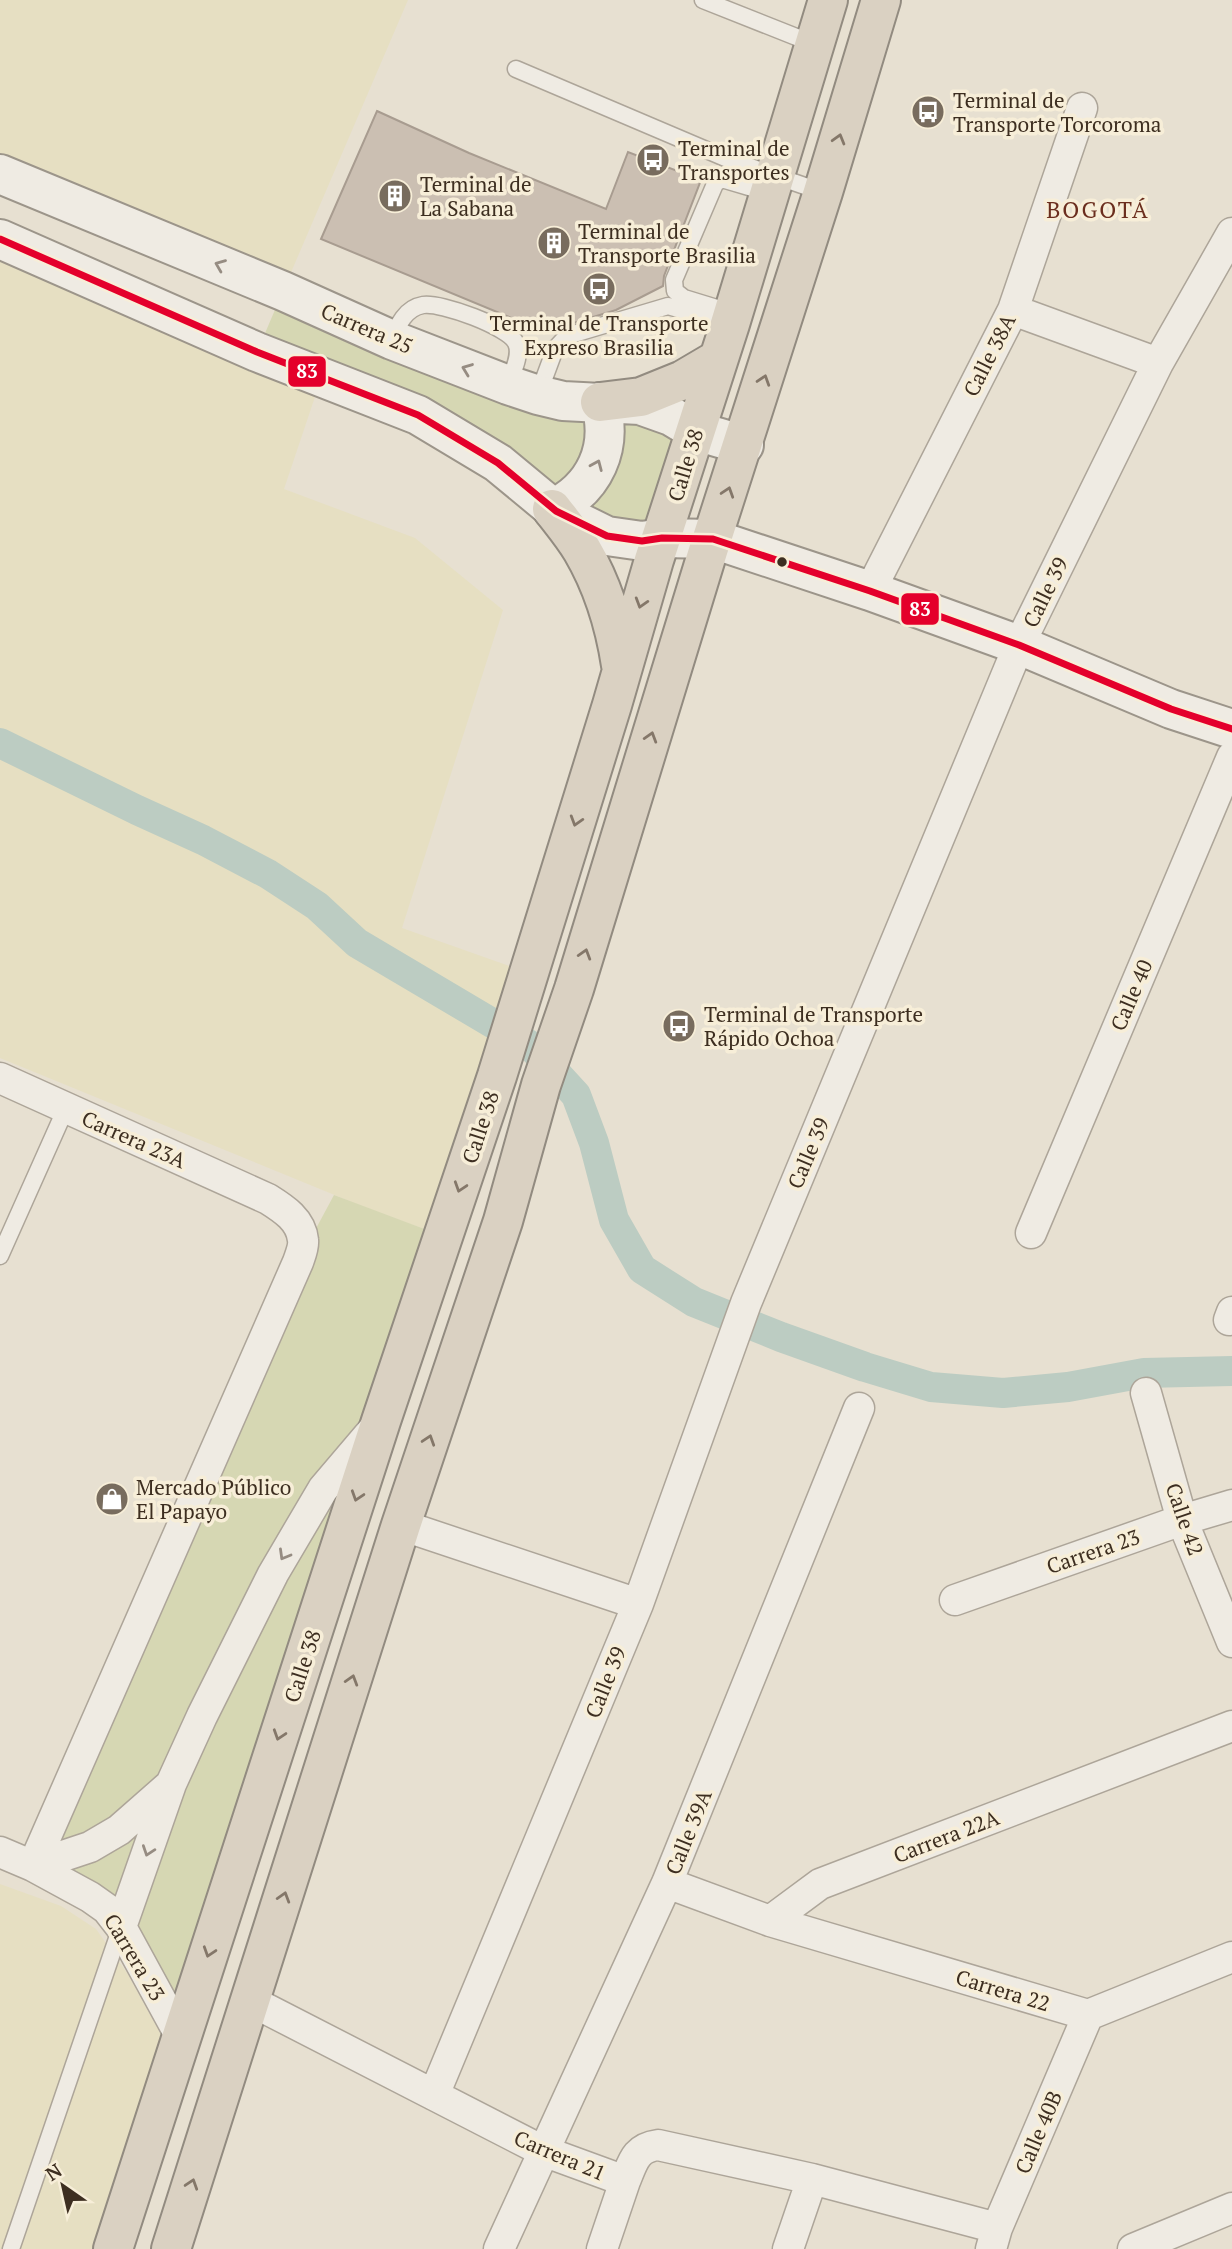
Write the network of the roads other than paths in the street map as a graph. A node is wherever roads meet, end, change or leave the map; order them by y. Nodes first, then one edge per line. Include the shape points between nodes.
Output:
1 (703, 0) edge
2 (828, 0) edge
3 (881, 0) edge
4 (814, 44) junction
5 (516, 69) dead end
6 (1082, 108) dead end
7 (0, 174) edge
8 (772, 185) junction
9 (823, 192) junction
10 (1232, 233) edge
11 (0, 239) edge
12 (1013, 310) junction
13 (732, 318) junction
14 (392, 340) junction
15 (717, 360) junction
16 (1157, 363) junction
17 (523, 390) junction
18 (600, 402) junction
19 (696, 431) junction
20 (744, 445) junction
21 (552, 509) junction
22 (662, 538) junction
23 (713, 539) junction
24 (870, 591) junction
25 (1019, 645) junction
26 (621, 668) junction
27 (1232, 729) edge
28 (1232, 757) edge
29 (0, 1079) edge
30 (66, 1108) junction
31 (1031, 1233) dead end
32 (0, 1256) edge
33 (1146, 1393) dead end
34 (859, 1408) dead end
35 (381, 1421) junction
36 (1232, 1505) edge
37 (1182, 1520) junction
38 (401, 1525) junction
39 (955, 1600) dead end
40 (638, 1604) junction
41 (1232, 1642) edge
42 (1232, 1726) edge
43 (171, 1784) junction
44 (0, 1852) edge
45 (33, 1866) junction
46 (667, 1882) junction
47 (770, 1921) junction
48 (121, 1927) junction
49 (1232, 1957) edge
50 (251, 2001) junction
51 (1088, 2015) junction
52 (181, 2037) junction
53 (434, 2095) junction
54 (544, 2151) junction
55 (812, 2179) junction
56 (625, 2181) junction
57 (1232, 2207) edge
58 (994, 2239) edge
59 (1181, 2240) edge
60 (11, 2249) edge
61 (113, 2249) edge
62 (171, 2249) edge
63 (499, 2249) edge
64 (602, 2249) edge
65 (788, 2249) edge
66 (1133, 2249) edge

1 - 4 lane
2 - 4 highway, Calle 38
9 -> 3 highway
4 - 8 highway, Calle 38
5 - 8 lane via 717,155
6 - 12 street, Calle 38A
14 -> 7 main road, Carrera 25
8 - 9 lane
8 - 13 highway, Calle 38
8 - 13 lane via 725,180 715,184 674,280 675,291 684,298
20 -> 9 highway
10 - 16 street, Calle 39
11 - 21 main road via 257,352 418,415 498,463
12 - 16 street
12 - 24 street, Calle 38A
13 - 15 highway, Calle 38
13 - 17 lane via 668,306 567,336
17 -> 14 main road, Carrera 25
14 - 17 lane via 406,313 422,305 450,309 512,336 518,345
15 - 18 highway via 641,397
15 - 19 highway, Calle 38
16 - 25 street, Calle 39
17 - 18 main road, Carrera 25 via 563,401
18 - 19 main road, Carrera 25 via 640,405
21 -> 18 main road via 585,486 598,462 605,435
19 - 20 main road, Carrera 25
19 - 22 highway, Calle 38
23 -> 20 highway
21 - 22 main road via 607,536 642,541
21 - 26 highway via 582,550 596,579 617,640
22 - 23 main road
22 -> 26 highway, Calle 38
23 - 24 main road
38 -> 23 highway via 503,1221 541,1085
24 - 25 main road
25 - 27 main road via 1171,709
25 - 40 street, Calle 39 via 733,1335
26 -> 35 highway, Calle 38 via 497,1076
28 - 31 street, Calle 40
29 - 30 street, Carrera 23A
30 - 32 lane
30 - 45 street, Carrera 23A via 268,1199 286,1210 298,1225 303,1242
33 - 37 street, Calle 42
34 - 46 street, Calle 39A
35 -> 43 street via 323,1489 273,1574
35 -> 52 highway, Calle 38
36 - 37 street, Carrera 23
37 - 39 street, Carrera 23
37 - 41 street, Calle 42
38 - 40 street
50 -> 38 highway
40 - 53 street, Calle 39
42 - 47 street, Carrera 22A via 820,1884
43 - 45 street via 119,1830 90,1847
43 -> 48 street
44 - 45 street, Carrera 23
45 - 48 street, Carrera 23 via 90,1897
46 - 47 street
46 - 54 street, Calle 39A
47 - 51 street, Carrera 22
48 - 52 street, Carrera 23
48 - 60 lane
49 - 51 street
50 - 53 street, Carrera 21
62 -> 50 highway
51 - 58 street, Calle 40B
52 - 61 highway, Calle 38
53 - 54 street, Carrera 21
54 - 56 street, Carrera 21
54 - 63 street, Calle 39A
55 - 56 street, Carrera 21 via 658,2146 645,2147 636,2156
55 - 58 street, Carrera 21
55 - 65 street
56 - 64 street
57 - 59 street
59 - 66 street

